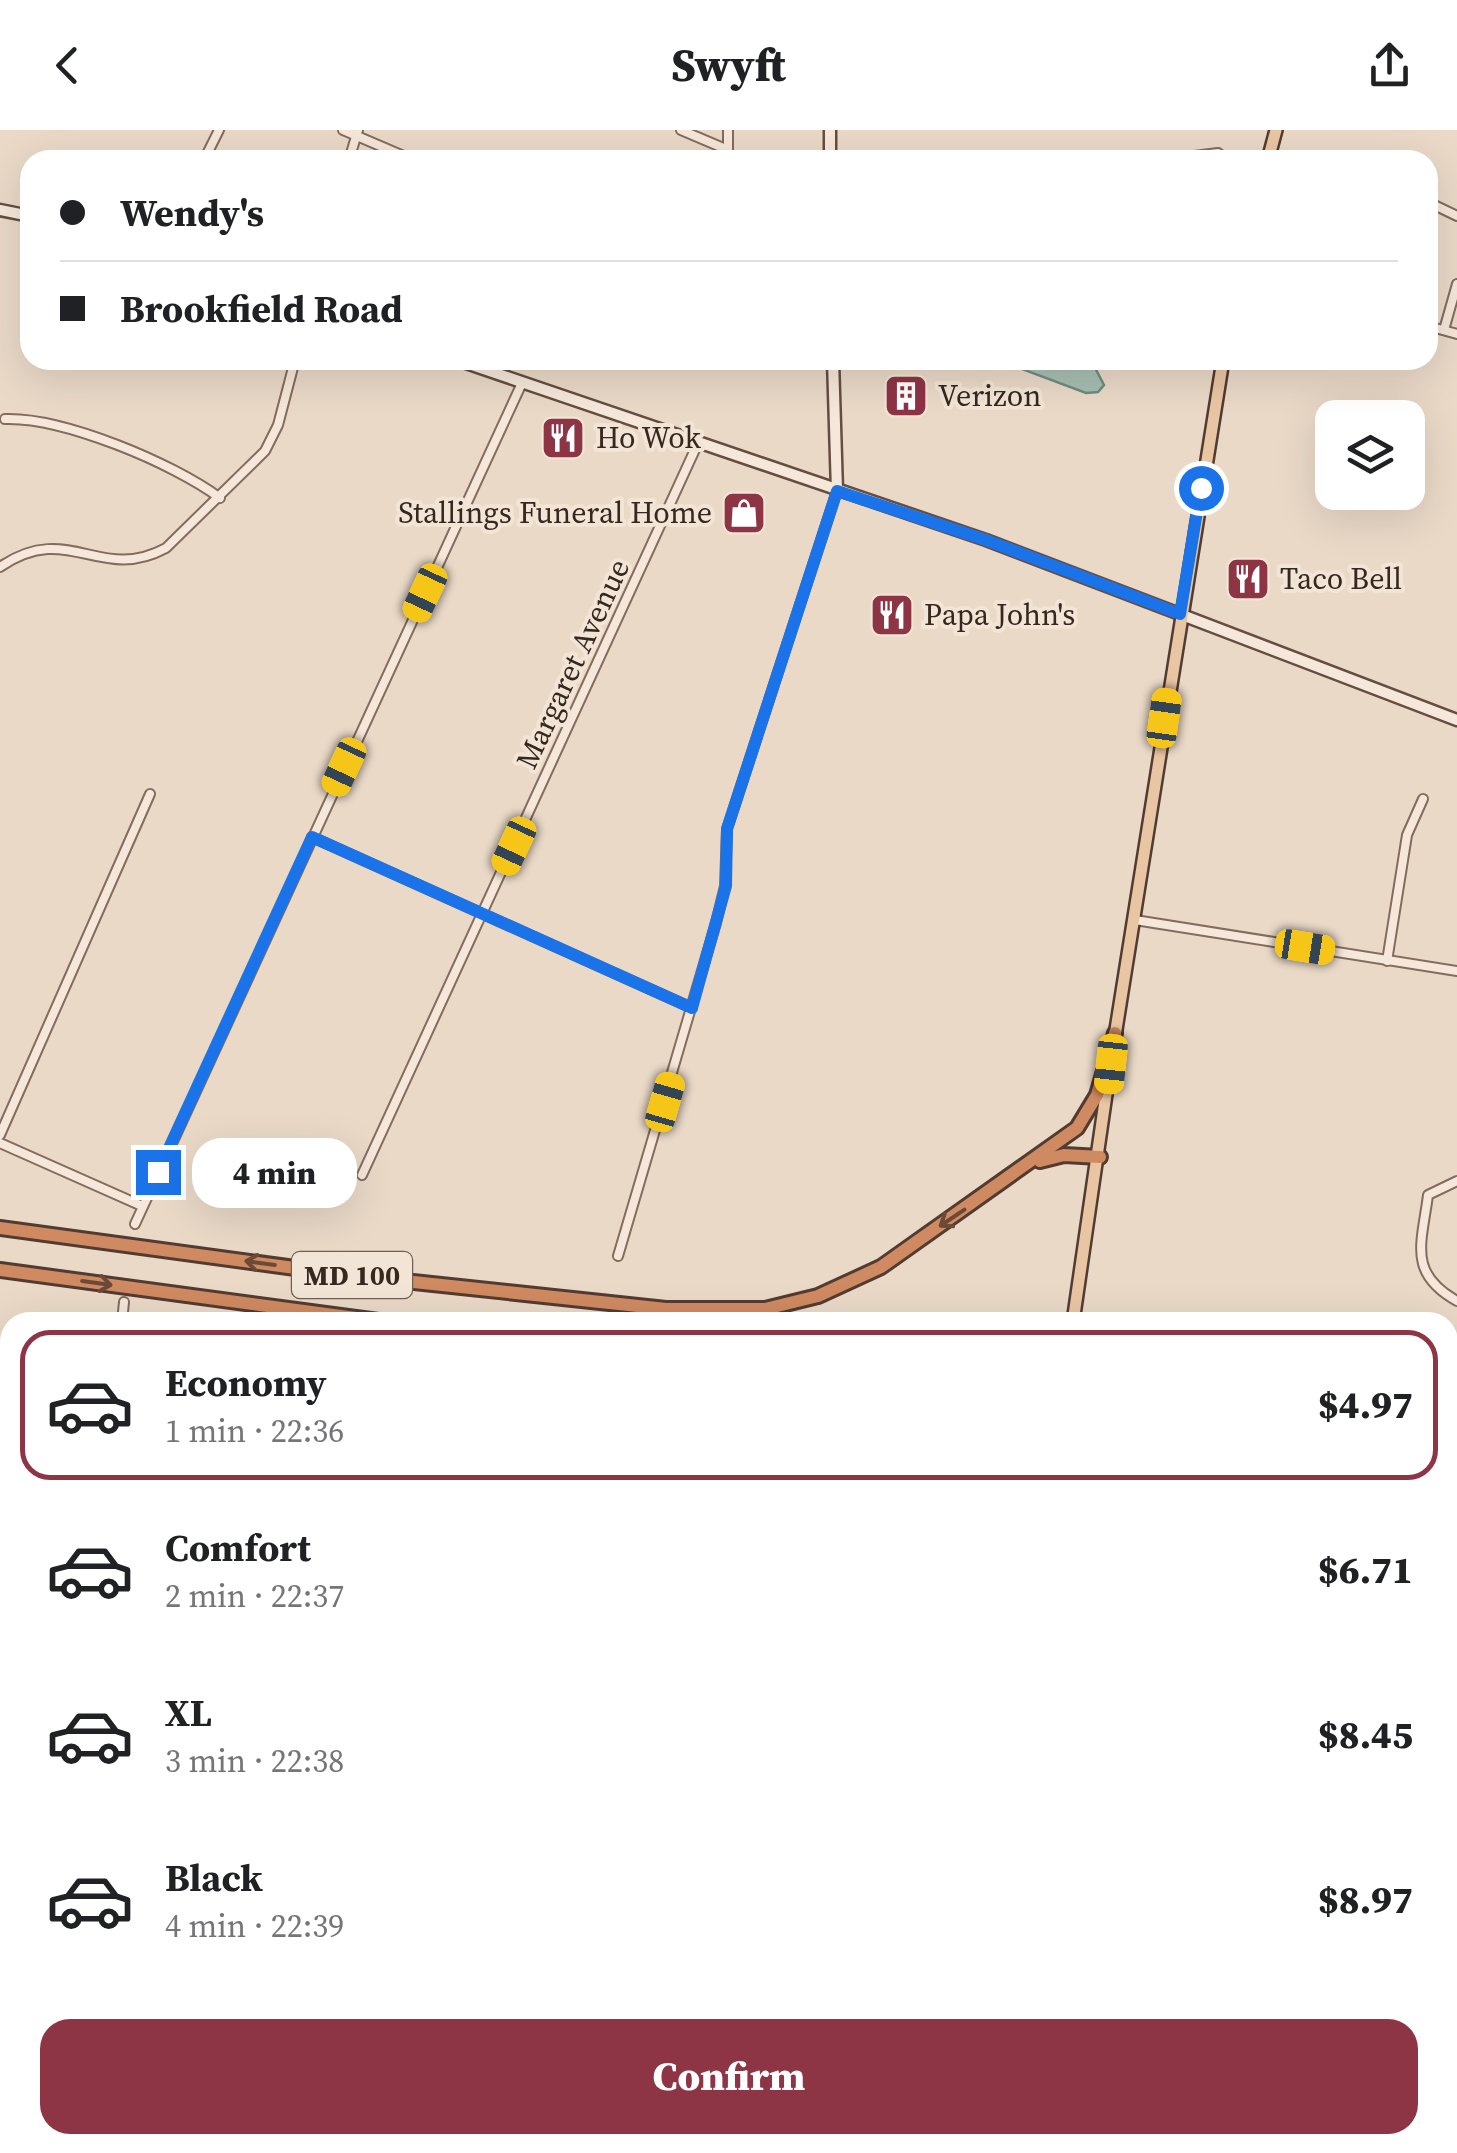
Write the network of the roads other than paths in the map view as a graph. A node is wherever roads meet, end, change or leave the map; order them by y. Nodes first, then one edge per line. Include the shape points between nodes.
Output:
1 (343, 130) edge
2 (681, 130) edge
3 (357, 133) edge
4 (392, 150) edge
5 (719, 150) edge
6 (1457, 284) edge
7 (1438, 328) edge
8 (1444, 330) junction
9 (1457, 334) edge
10 (292, 370) edge
11 (485, 370) edge
12 (832, 370) edge
13 (1221, 370) edge
14 (522, 383) junction
15 (5, 419) dead end
16 (698, 444) junction
17 (837, 491) junction
18 (220, 498) junction
19 (0, 567) edge
20 (1180, 614) junction
21 (1457, 720) edge
22 (150, 794) dead end
23 (1423, 800) dead end
24 (312, 837) junction
25 (483, 912) junction
26 (1134, 920) junction
27 (1388, 960) junction
28 (1457, 971) edge
29 (692, 1008) junction
30 (1114, 1033) junction
31 (0, 1139) edge
32 (1100, 1156) junction
33 (1033, 1163) junction
34 (362, 1176) dead end
35 (1457, 1182) edge
36 (142, 1206) junction
37 (135, 1224) dead end
38 (0, 1228) edge
39 (618, 1256) dead end
40 (0, 1270) edge
41 (348, 1275) junction
42 (1457, 1301) edge
43 (124, 1302) dead end
44 (123, 1312) edge
45 (312, 1312) edge
46 (628, 1312) edge
47 (1075, 1312) edge

1 - 3 street
2 - 5 street
3 - 4 street
6 - 8 street
7 - 8 street
8 - 9 street
10 - 18 street via 266,450
11 - 14 main road
12 - 17 main road
13 - 20 main road
14 - 16 main road
14 - 24 street
15 - 18 street via 44,421 180,470
16 - 17 main road
16 - 25 street, Margaret Avenue
17 - 20 main road
17 - 29 street via 727,829 726,886
18 - 19 street via 148,558 120,562 71,546 40,548
20 - 21 main road
20 - 26 main road
22 - 31 street
23 - 27 street via 1407,835
24 - 25 street
24 - 36 street
25 - 29 street
25 - 34 street, Margaret Avenue
26 - 27 street
26 - 30 main road
27 - 28 street
29 - 39 street
30 - 32 main road
30 - 33 highway via 1087,1115
31 - 36 street
32 - 33 highway
32 - 47 main road
33 -> 41 highway via 849,1284 766,1308 666,1309
35 - 42 street via 1428,1194 1419,1263
36 - 37 street
41 -> 38 highway, MD 100
40 -> 45 highway, MD 100
41 - 46 highway, MD 100
43 - 44 street

